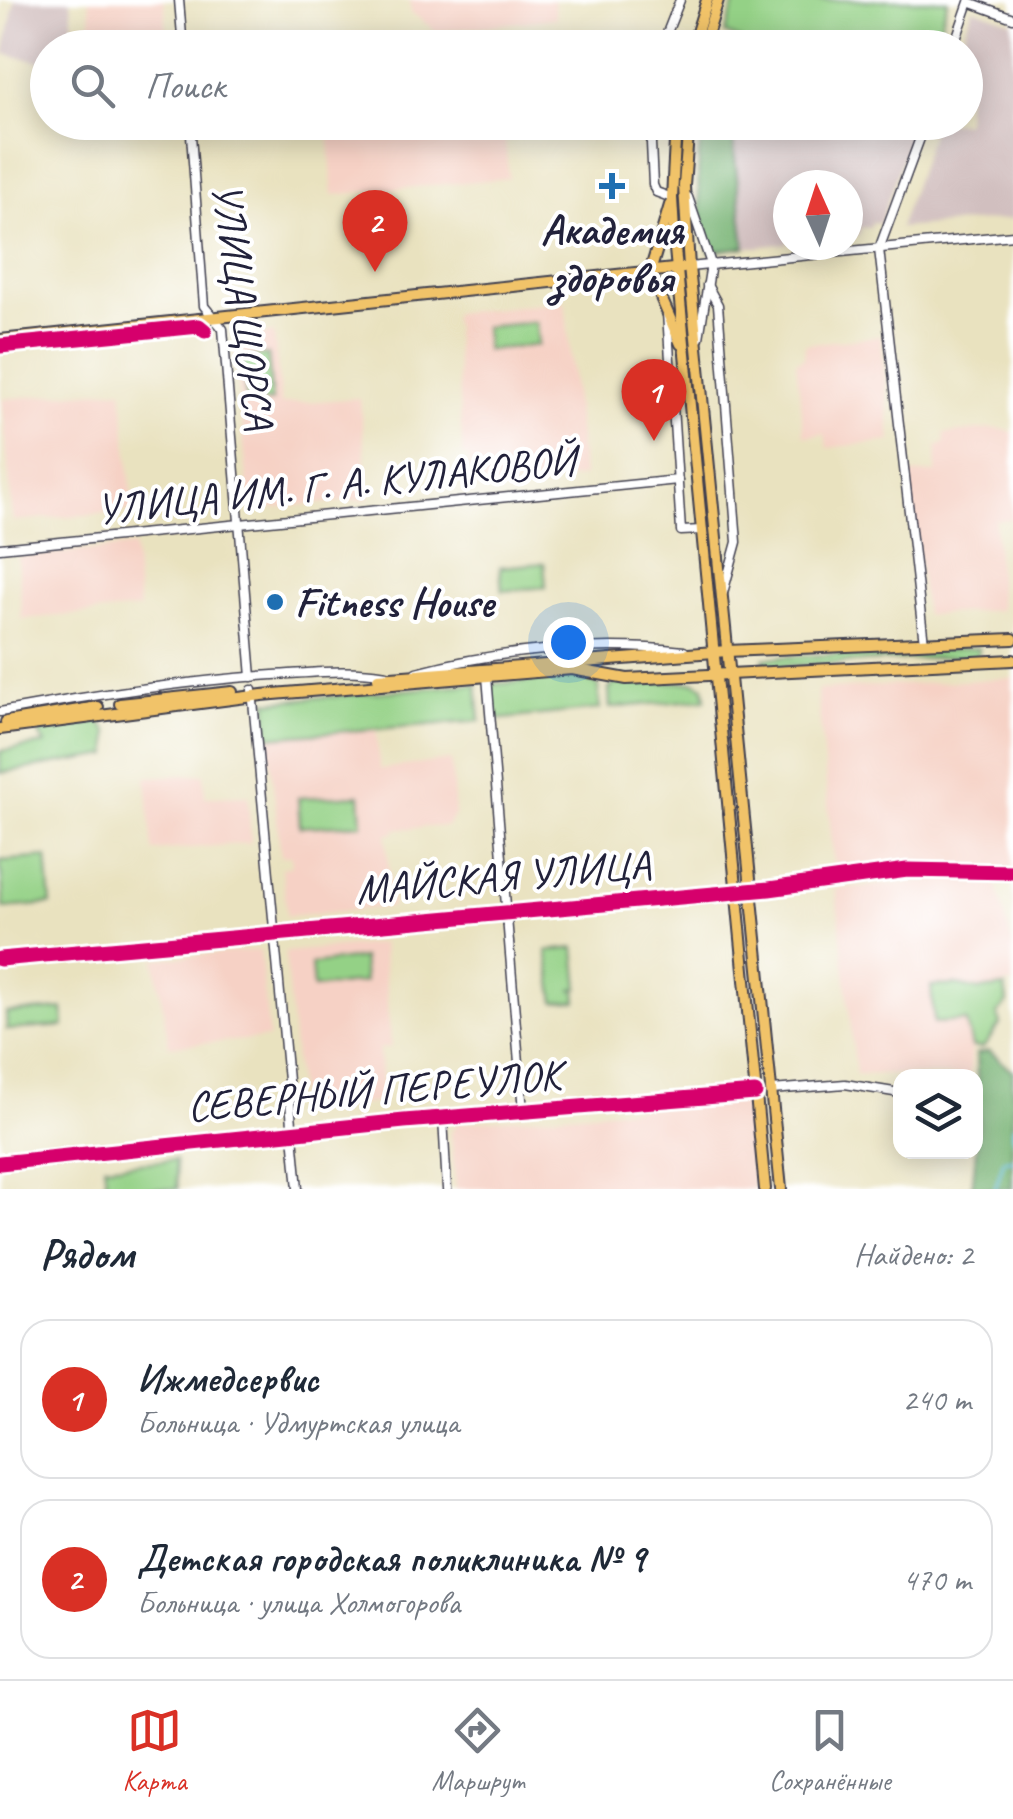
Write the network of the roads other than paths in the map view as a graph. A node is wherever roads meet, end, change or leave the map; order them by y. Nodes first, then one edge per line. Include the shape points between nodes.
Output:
1 (179, 0) edge
2 (680, 0) edge
3 (707, 0) edge
4 (718, 0) edge
5 (1013, 18) edge
6 (182, 30) edge
7 (668, 30) edge
8 (698, 30) edge
9 (709, 30) edge
10 (960, 30) edge
11 (191, 140) edge
12 (651, 140) edge
13 (675, 140) edge
14 (688, 140) edge
15 (919, 140) edge
16 (684, 186) junction
17 (672, 198) junction
18 (1013, 236) edge
19 (879, 249) junction
20 (710, 264) junction
21 (683, 268) junction
22 (650, 272) junction
23 (707, 286) junction
24 (202, 312) junction
25 (667, 313) junction
26 (219, 316) junction
27 (0, 340) edge
28 (667, 348) junction
29 (691, 354) junction
30 (678, 480) junction
31 (240, 526) junction
32 (702, 530) junction
33 (0, 548) edge
34 (721, 597) junction
35 (1013, 639) edge
36 (924, 644) junction
37 (726, 650) junction
38 (714, 652) junction
39 (698, 653) junction
40 (1013, 660) edge
41 (486, 672) junction
42 (729, 672) junction
43 (715, 673) junction
44 (252, 676) junction
45 (398, 676) junction
46 (253, 693) junction
47 (0, 712) edge
48 (0, 726) edge
49 (1013, 872) edge
50 (750, 890) junction
51 (736, 891) junction
52 (506, 912) junction
53 (754, 922) junction
54 (739, 924) junction
55 (276, 933) junction
56 (0, 959) edge
57 (772, 1090) junction
58 (893, 1092) edge
59 (756, 1094) junction
60 (523, 1111) junction
61 (443, 1118) junction
62 (294, 1132) junction
63 (0, 1163) edge
64 (298, 1189) edge
65 (447, 1189) edge
66 (765, 1189) edge
67 (781, 1189) edge

1 - 6 street
2 - 7 street
3 - 8 main road
4 - 9 main road
5 - 10 street via 970,2
11 - 24 street, УЛИЦА ЩОРСА
12 - 17 street via 653,185
13 - 17 main road
14 - 16 main road
15 - 19 street
16 - 20 street
16 - 21 main road
17 - 21 main road
17 - 22 main road
18 - 19 street
19 - 20 street
19 - 36 street
20 - 21 street
20 - 23 street
21 - 22 main road
21 - 29 main road
22 - 25 main road
22 - 26 main road
23 - 29 street
23 - 34 street via 718,305 737,534
24 - 26 main road
24 - 27 main road
25 - 28 street
25 - 29 main road
26 - 31 street, УЛИЦА ЩОРСА
28 - 29 street
28 - 30 street
29 - 32 main road
29 - 34 main road
30 - 31 street, УЛИЦА ИМ. Г. А. КУЛАКОВОЙ
30 - 32 street via 681,531
31 - 33 street, УЛИЦА ИМ. Г. А. КУЛАКОВОЙ
31 - 44 street, УЛИЦА ЩОРСА
32 - 38 main road
34 - 37 main road
35 - 36 main road
36 - 37 main road
37 - 38 main road
37 - 42 main road
38 - 39 main road
38 - 43 main road
39 - 41 main road
39 - 45 street via 634,645 459,661
40 - 42 main road
41 - 43 main road via 572,669 627,679
41 - 45 main road
41 - 46 main road
41 - 52 street
42 - 43 main road
42 - 50 main road
43 - 51 main road
44 - 45 street via 352,670
44 - 47 street
45 - 46 main road
46 - 48 main road
46 - 55 street
49 - 50 street, МАЙСКАЯ УЛИЦА via 907,870
50 - 51 street, МАЙСКАЯ УЛИЦА
50 - 53 main road
51 - 52 street, МАЙСКАЯ УЛИЦА
51 - 54 main road
52 - 55 street, МАЙСКАЯ УЛИЦА
52 - 60 street
53 - 54 main road
53 - 57 main road
54 - 59 main road
55 - 56 street, МАЙСКАЯ УЛИЦА
55 - 62 street
57 - 58 street via 845,1084
57 - 67 main road
59 - 60 street, СЕВЕРНЫЙ ПЕРЕУЛОК
59 - 66 main road
60 - 61 street, СЕВЕРНЫЙ ПЕРЕУЛОК
61 - 62 street, СЕВЕРНЫЙ ПЕРЕУЛОК
61 - 65 street
62 - 63 street, СЕВЕРНЫЙ ПЕРЕУЛОК
62 - 64 street

